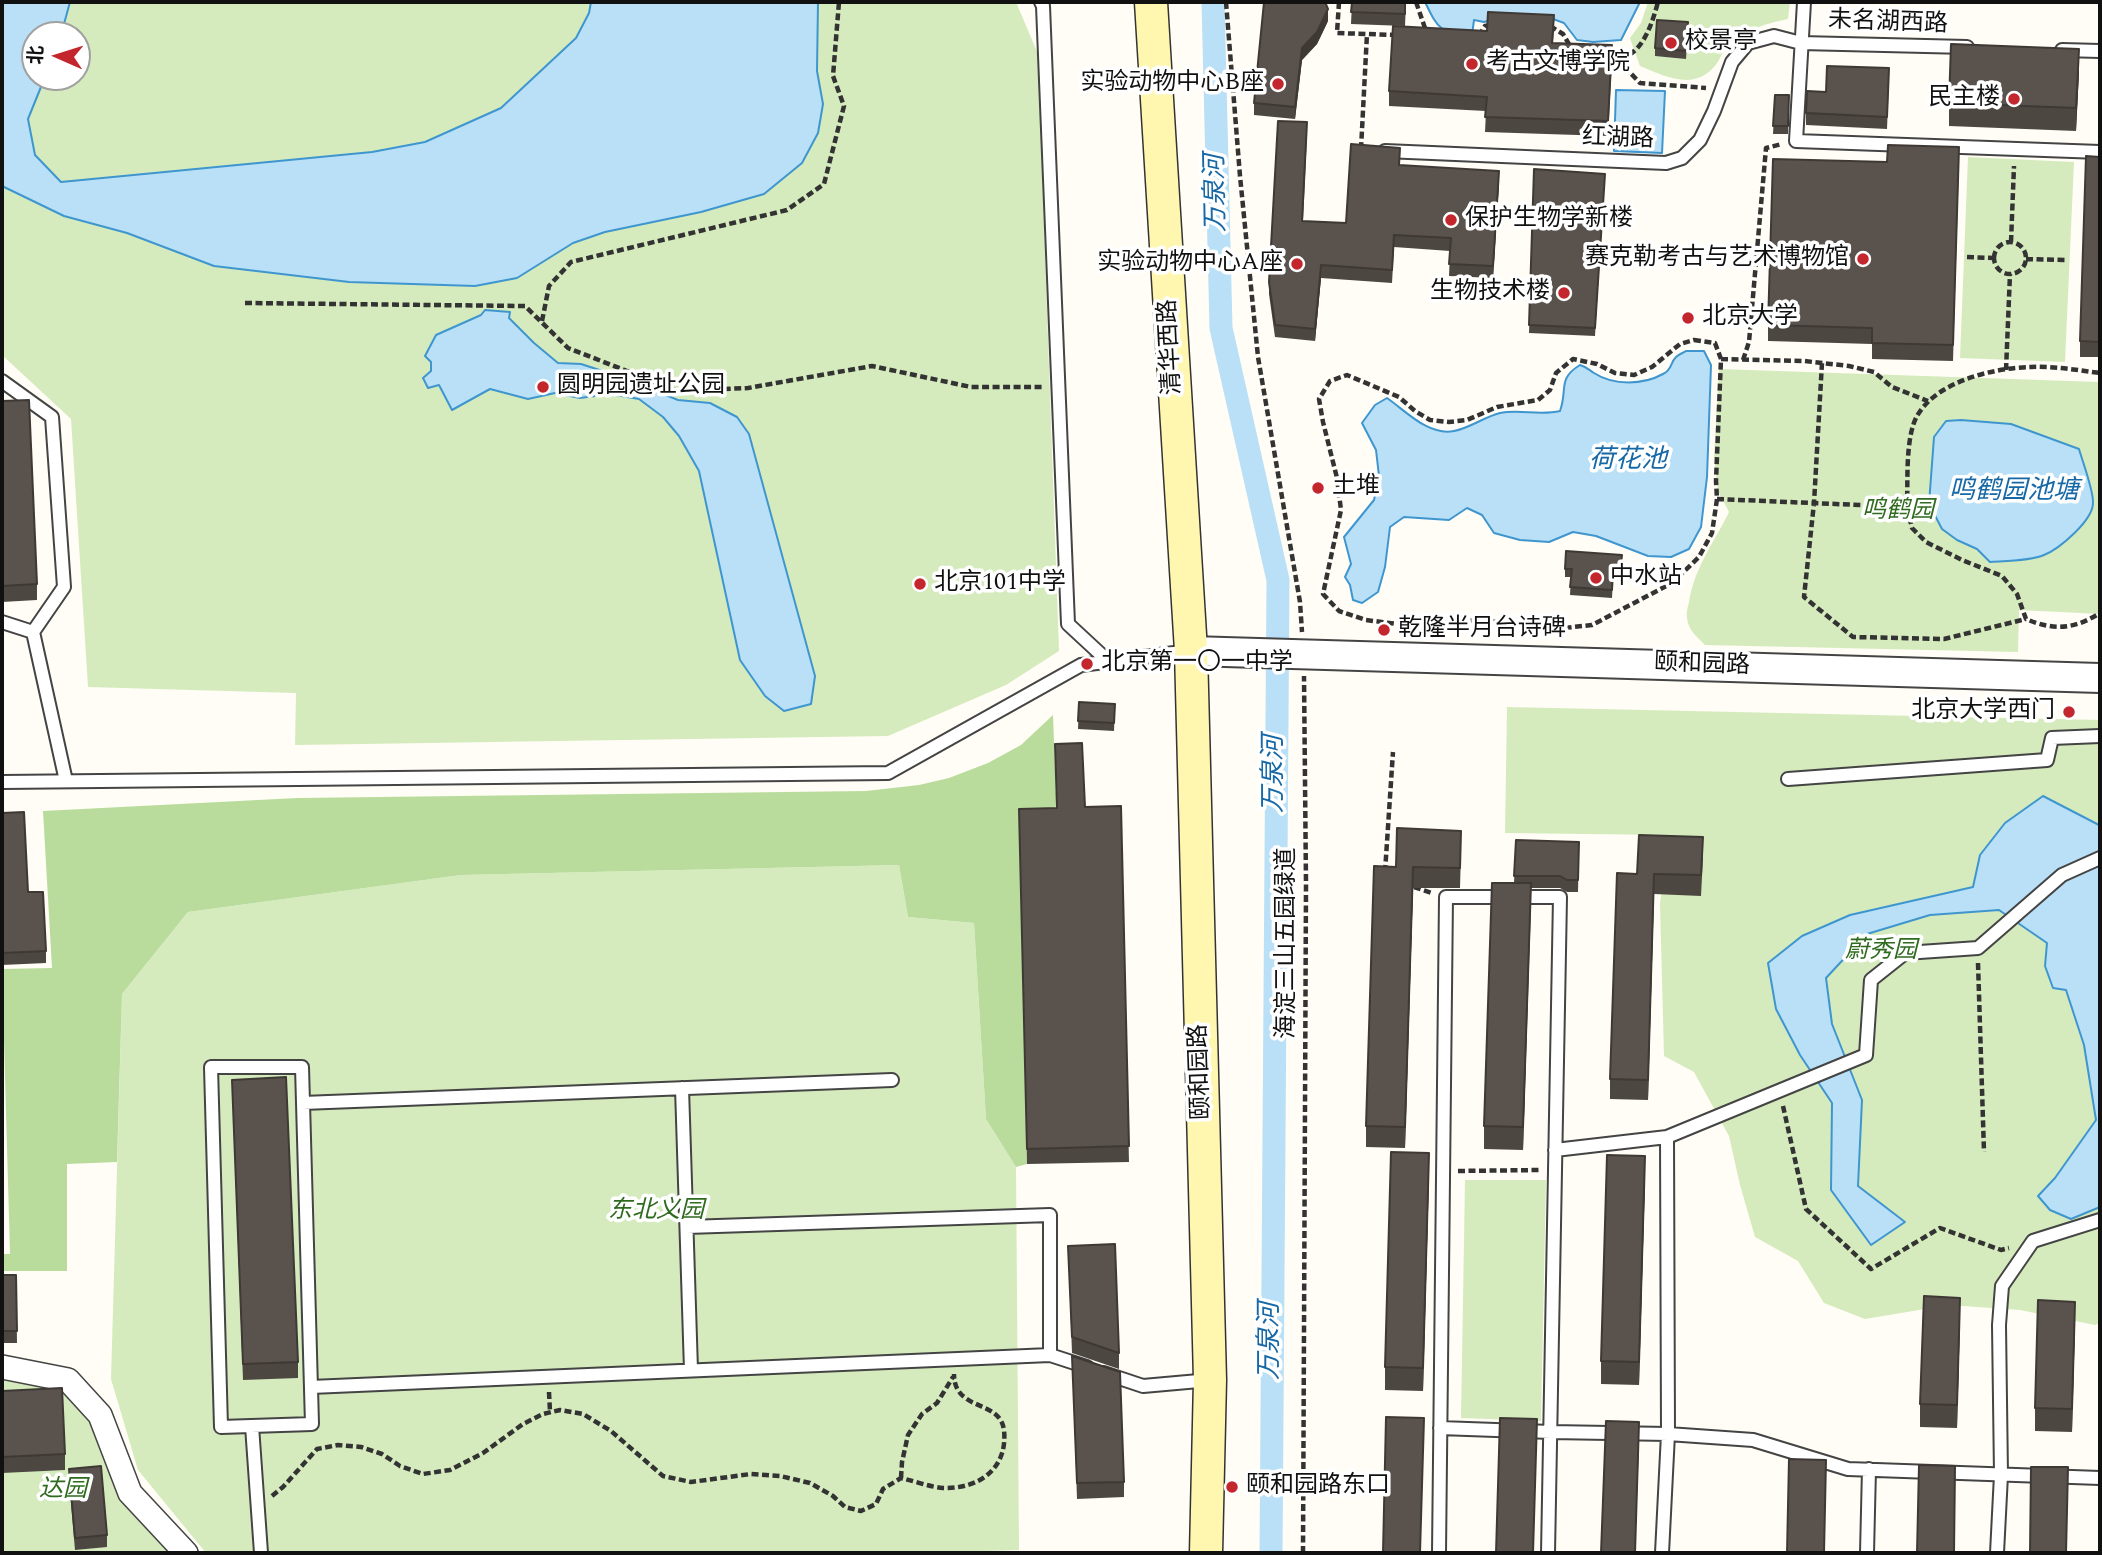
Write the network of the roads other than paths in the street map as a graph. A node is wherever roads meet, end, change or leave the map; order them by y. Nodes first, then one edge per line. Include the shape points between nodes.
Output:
1 (1041, 2) edge
2 (1151, 2) edge
3 (1804, 2) edge
4 (1801, 43) junction
5 (1978, 48) edge
6 (2046, 50) edge
7 (2100, 51) edge
8 (1361, 150) edge
9 (2100, 152) edge
10 (2, 381) edge
11 (2, 622) edge
12 (33, 632) junction
13 (1191, 651) junction
14 (1109, 662) junction
15 (2100, 678) edge
16 (2100, 736) edge
17 (1788, 779) dead end
18 (66, 781) junction
19 (2, 782) edge
20 (2100, 858) edge
21 (892, 1080) dead end
22 (682, 1088) junction
23 (303, 1103) junction
24 (1667, 1137) junction
25 (1555, 1150) junction
26 (2100, 1220) edge
27 (687, 1227) junction
28 (1051, 1354) junction
29 (2, 1367) edge
30 (691, 1370) junction
31 (1210, 1380) junction
32 (311, 1387) junction
33 (253, 1426) junction
34 (1440, 1428) junction
35 (1551, 1432) junction
36 (1668, 1434) junction
37 (1869, 1469) junction
38 (2001, 1475) junction
39 (2100, 1478) edge
40 (186, 1553) edge
41 (261, 1553) edge
42 (1206, 1553) edge
43 (1439, 1553) edge
44 (1548, 1553) edge
45 (1662, 1553) edge
46 (1867, 1553) edge
47 (1997, 1553) edge

1 - 14 lane via 1068,624
2 - 13 main road, 清华西路
3 - 4 lane
4 - 5 lane, 未名湖西路
4 - 8 lane, 红湖路 via 1774,36 1748,43 1732,62 1700,140 1682,158 1666,163
4 - 9 lane via 1796,141
6 - 7 lane
10 - 12 lane via 52,417 64,587
11 - 12 lane
12 - 18 lane
13 - 14 lane
13 - 15 street, 颐和园路
13 - 31 main road, 颐和园路
14 - 18 lane via 1081,666 888,773
16 - 17 lane via 2052,738 2047,760
18 - 19 lane
20 - 24 lane via 2062,875 1978,948 1905,953 1871,980 1866,1055
21 - 22 lane
22 - 23 lane
22 - 27 lane
23 - 32 lane
23 - 33 lane via 302,1068 211,1067 221,1427
24 - 25 lane
24 - 36 lane
25 - 34 lane via 1560,897 1447,897
25 - 35 lane
26 - 38 lane via 2034,1241 2002,1286
27 - 28 lane via 1050,1215
27 - 30 lane
28 - 30 lane
28 - 31 lane via 1143,1386
29 - 40 street via 68,1380 100,1415 130,1493
30 - 32 lane
31 - 42 main road, 颐和园路
32 - 33 lane via 312,1424
33 - 41 lane
34 - 35 lane
34 - 43 lane
35 - 36 lane
35 - 44 lane
36 - 37 lane via 1753,1440 1848,1469
36 - 45 lane
37 - 38 lane
37 - 46 lane
38 - 39 lane
38 - 47 lane

